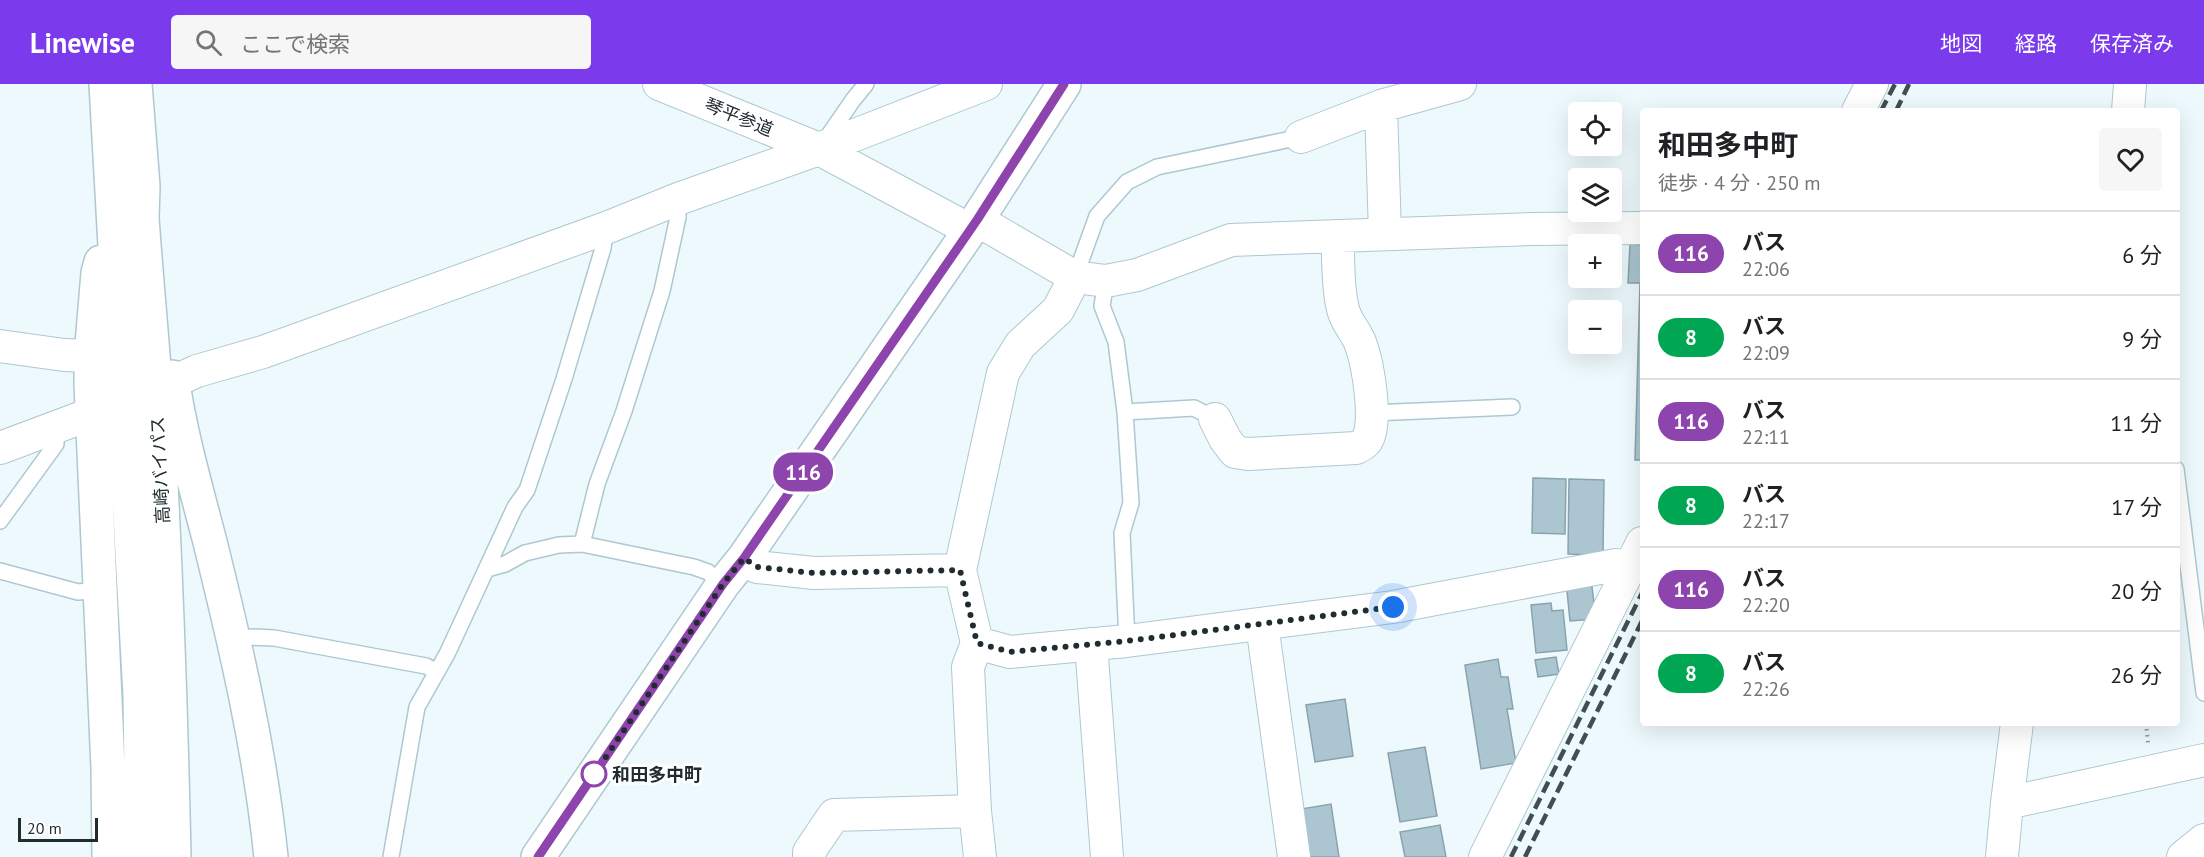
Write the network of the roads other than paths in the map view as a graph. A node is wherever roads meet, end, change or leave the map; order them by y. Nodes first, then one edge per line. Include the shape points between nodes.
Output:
1 (106, 84) edge
2 (135, 84) edge
3 (659, 84) edge
4 (866, 84) edge
5 (986, 84) edge
6 (1064, 84) edge
7 (1460, 84) edge
8 (1872, 84) edge
9 (2130, 84) edge
10 (1381, 106) junction
11 (1860, 108) edge
12 (2128, 108) edge
13 (1301, 137) joint
14 (819, 149) junction
15 (678, 200) junction
16 (113, 220) junction
17 (973, 225) junction
18 (606, 228) junction
19 (1640, 228) edge
20 (1385, 234) junction
21 (1337, 236) junction
22 (1075, 277) junction
23 (1106, 281) junction
24 (0, 346) edge
25 (91, 356) junction
26 (164, 386) junction
27 (124, 402) junction
28 (1512, 406) dead end
29 (1125, 412) junction
30 (1372, 413) junction
31 (92, 414) junction
32 (1215, 419) joint
33 (56, 428) junction
34 (0, 448) edge
35 (2180, 501) edge
36 (0, 520) edge
37 (582, 544) junction
38 (1636, 556) edge
39 (744, 558) junction
40 (487, 569) junction
41 (0, 570) edge
42 (960, 570) junction
43 (723, 584) junction
44 (100, 590) junction
45 (1262, 624) junction
46 (1127, 641) junction
47 (235, 642) junction
48 (977, 643) junction
49 (1091, 644) junction
50 (437, 672) junction
51 (2204, 693) edge
52 (2017, 726) edge
53 (2204, 760) edge
54 (2007, 803) junction
55 (975, 811) junction
56 (2204, 840) edge
57 (109, 857) edge
58 (141, 857) edge
59 (174, 857) edge
60 (271, 857) edge
61 (392, 857) edge
62 (538, 857) edge
63 (809, 857) edge
64 (980, 857) edge
65 (1107, 857) edge
66 (1294, 857) edge
67 (1485, 857) edge
68 (2002, 857) edge
69 (2183, 857) edge

1 - 16 main road, 高崎バイパス
2 - 26 main road, 高崎バイパス via 142,218
3 - 14 street, 琴平参道
4 - 14 lane
5 - 14 street
6 - 17 main road
7 - 10 street
8 - 11 street
9 - 12 street
10 - 13 street
10 - 20 street
13 - 22 lane via 1157,166 1127,182 1097,216
14 - 15 street
14 - 17 street, 琴平参道
15 - 18 street
15 - 37 lane via 662,291 597,484
16 - 25 main road via 98,273
16 - 27 main road, 高崎バイパス
17 - 22 street, 琴平参道
17 - 39 main road
18 - 26 street via 263,352 197,371
18 - 40 lane via 564,379 527,490 515,507
19 - 20 street
20 - 21 street
21 - 23 street via 1231,240 1137,275
21 - 30 street via 1342,308 1361,343
22 - 23 street
22 - 42 street via 1058,310 1020,345 1003,373
23 - 29 lane via 1102,306 1116,342
24 - 25 street
25 - 31 main road
26 - 27 street
26 - 47 main road via 186,446
26 - 59 main road, 高崎バイパス
27 - 31 street
27 - 58 main road, 高崎バイパス via 140,695
28 - 30 lane
29 - 32 lane via 1194,408
29 - 46 lane via 1131,503 1122,533
30 - 32 street via 1366,442 1356,448 1248,454 1235,452
31 - 33 street
31 - 44 main road
33 - 34 street
33 - 36 lane via 56,444
35 - 51 lane
37 - 40 lane via 525,553
37 - 43 lane via 694,567
38 - 45 street via 1616,565 1393,607
38 - 67 street
39 - 42 street via 757,567 814,573
39 - 43 main road
40 - 50 lane
41 - 44 lane via 78,592
42 - 48 street
43 - 62 main road
44 - 57 main road
45 - 46 street
45 - 66 street
46 - 49 street
47 - 50 lane via 251,637 274,638 426,666
47 - 60 main road via 261,775
48 - 49 street via 1010,652
48 - 55 street via 968,667
49 - 65 street
50 - 61 lane via 417,707
52 - 54 street
53 - 54 street
54 - 68 street
55 - 63 street via 834,815
55 - 64 street
56 - 69 street

